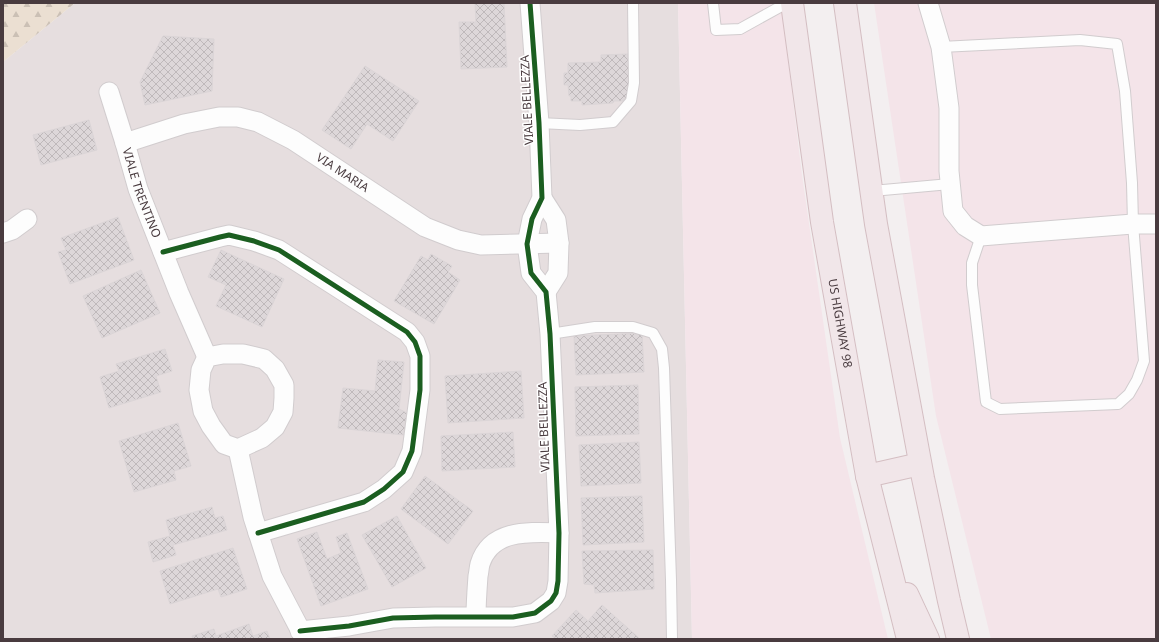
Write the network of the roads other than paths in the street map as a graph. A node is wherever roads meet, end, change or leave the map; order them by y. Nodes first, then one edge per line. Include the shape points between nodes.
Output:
1 (530, 3) edge
2 (633, 3) edge
3 (712, 3) edge
4 (787, 3) edge
5 (792, 3) edge
6 (845, 3) edge
7 (928, 3) edge
8 (941, 47) junction
9 (109, 92) dead end
10 (539, 123) junction
11 (125, 143) junction
12 (950, 184) junction
13 (872, 191) junction
14 (542, 198) junction
15 (27, 219) dead end
16 (1133, 224) junction
17 (1156, 224) edge
18 (3, 233) edge
19 (981, 236) junction
20 (559, 243) junction
21 (528, 244) junction
22 (163, 252) junction
23 (546, 292) junction
24 (550, 334) junction
25 (207, 357) junction
26 (238, 450) junction
27 (920, 464) junction
28 (867, 476) junction
29 (258, 533) junction
30 (559, 533) junction
31 (883, 540) junction
32 (476, 616) junction
33 (303, 635) edge
34 (672, 639) edge
35 (908, 639) edge
36 (928, 639) edge
37 (958, 639) edge

1 - 10 street, VIALE BELLEZZA
2 - 10 lane via 634,83 631,101 613,122 580,125
3 - 4 lane via 716,30 740,29
5 - 28 main road, US HIGHWAY 98 via 822,222
6 - 13 main road
7 - 8 street
8 - 12 street via 949,108
8 - 16 lane via 1080,40 1117,44 1125,91
9 - 11 street, VIALE TRENTINO
10 - 14 street, VIALE BELLEZZA
11 - 21 street, VIA MARIA via 184,124 219,117 245,118 293,140 425,227 458,240 481,245
11 - 22 street, VIALE TRENTINO via 138,189
12 - 13 lane
12 - 19 street via 953,211 965,226
13 - 27 main road
14 - 20 street via 556,220
14 - 21 street, VIALE BELLEZZA via 532,219
15 - 18 street
16 - 17 street
16 - 19 street
16 - 19 lane via 1144,362 1130,394 1118,404 1000,409 986,402 972,285 972,263
20 - 21 street, VIA MARIA
20 - 23 street via 558,273
21 - 23 street, VIALE BELLEZZA via 531,273
22 - 25 street, VIALE TRENTINO
22 - 29 street via 229,235 280,250 407,332 415,342 420,356 420,390 412,451 403,472 364,502
23 - 24 street, VIALE BELLEZZA
24 - 30 street, VIALE BELLEZZA
24 - 34 lane via 596,327 633,327 653,333 662,349
25 - 26 street via 201,370 199,390 203,410 224,444
25 - 26 street via 243,354 264,359 275,370 284,385 283,412 275,427 262,438
26 - 29 street
27 - 28 main road
27 - 37 main road
28 - 31 main road, US HIGHWAY 98
29 - 33 street via 272,576
30 - 32 street via 527,532 510,535 493,544 485,553 480,565
30 - 32 street, VIALE BELLEZZA via 558,581 556,593 551,601 535,613 513,617
31 - 35 main road, US HIGHWAY 98
31 - 36 main road
32 - 33 street, VIALE BELLEZZA via 393,618

